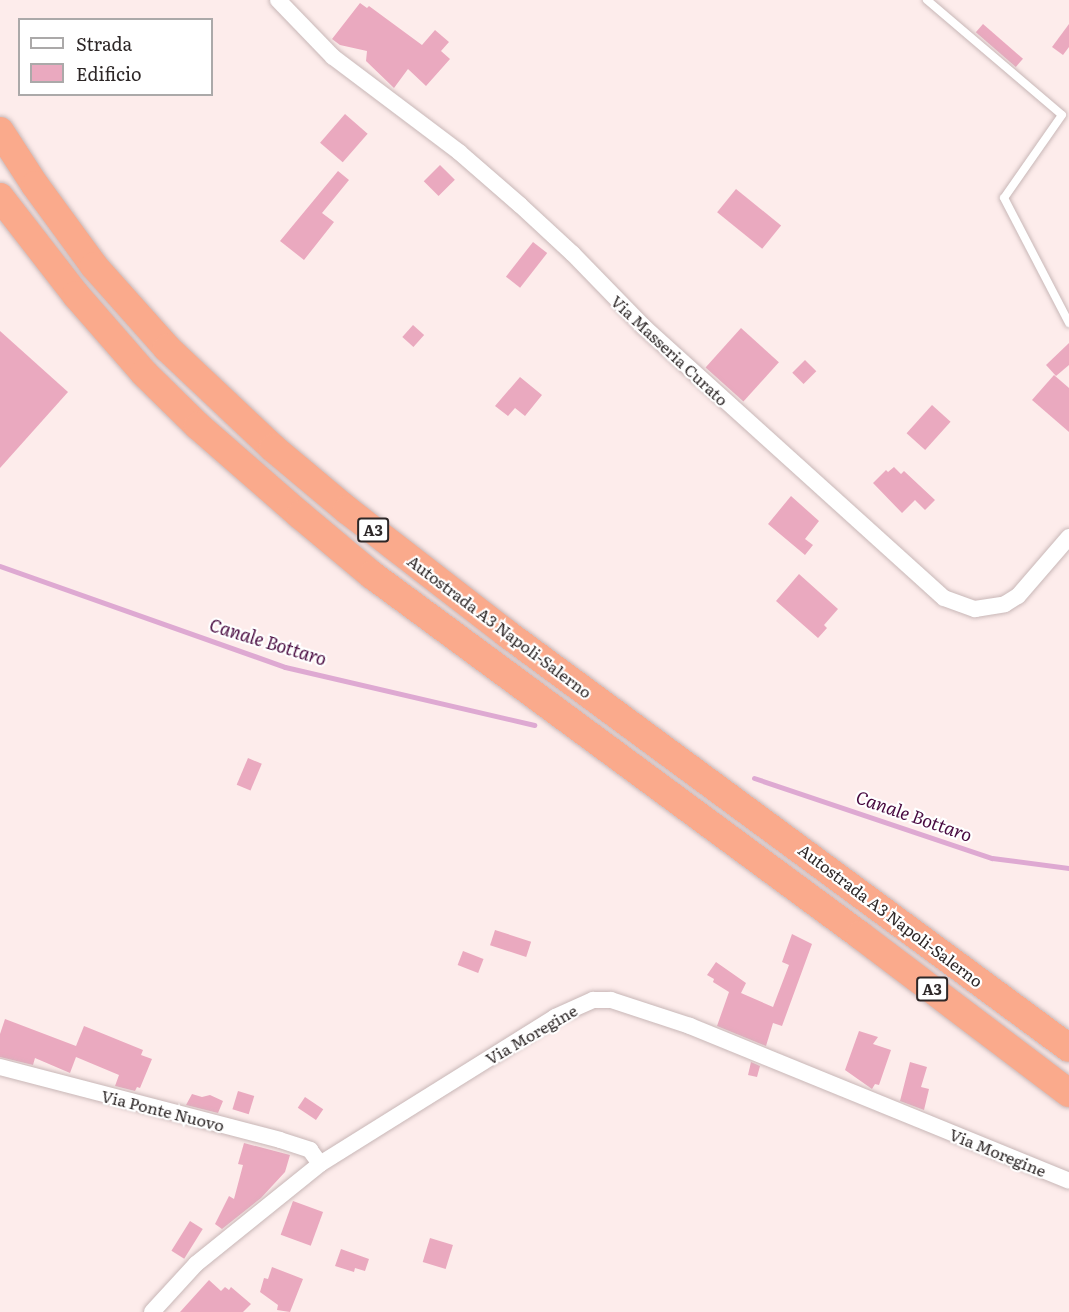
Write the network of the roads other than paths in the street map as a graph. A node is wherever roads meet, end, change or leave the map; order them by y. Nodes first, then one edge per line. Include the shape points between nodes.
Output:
1 (278, 0) edge
2 (927, 0) edge
3 (0, 131) edge
4 (0, 197) edge
5 (0, 227) edge
6 (1069, 323) edge
7 (144, 373) junction
8 (1069, 537) edge
9 (1069, 1048) edge
10 (0, 1067) edge
11 (1069, 1093) edge
12 (320, 1164) junction
13 (1069, 1181) edge
14 (152, 1312) edge

1 - 8 street, Via Masseria Curato via 333,57 459,152 520,205 644,327 944,598 975,609 1005,604 1018,596
2 - 6 lane via 1062,115 1004,198
3 - 9 highway, Autostrada A3 Napoli-Salerno / A3 via 94,266 167,348 273,448 506,633
4 - 7 highway, Autostrada A3 Napoli-Salerno / A3 via 76,295
5 - 7 highway via 76,314
7 - 11 highway, Autostrada A3 Napoli-Salerno / A3 via 253,476 372,575
10 - 12 street, Via Ponte Nuovo via 280,1140 310,1150
12 - 13 street, Via Moregine via 555,1017 593,1000 611,1000 690,1026
12 - 14 street, Via Moregine via 196,1264

